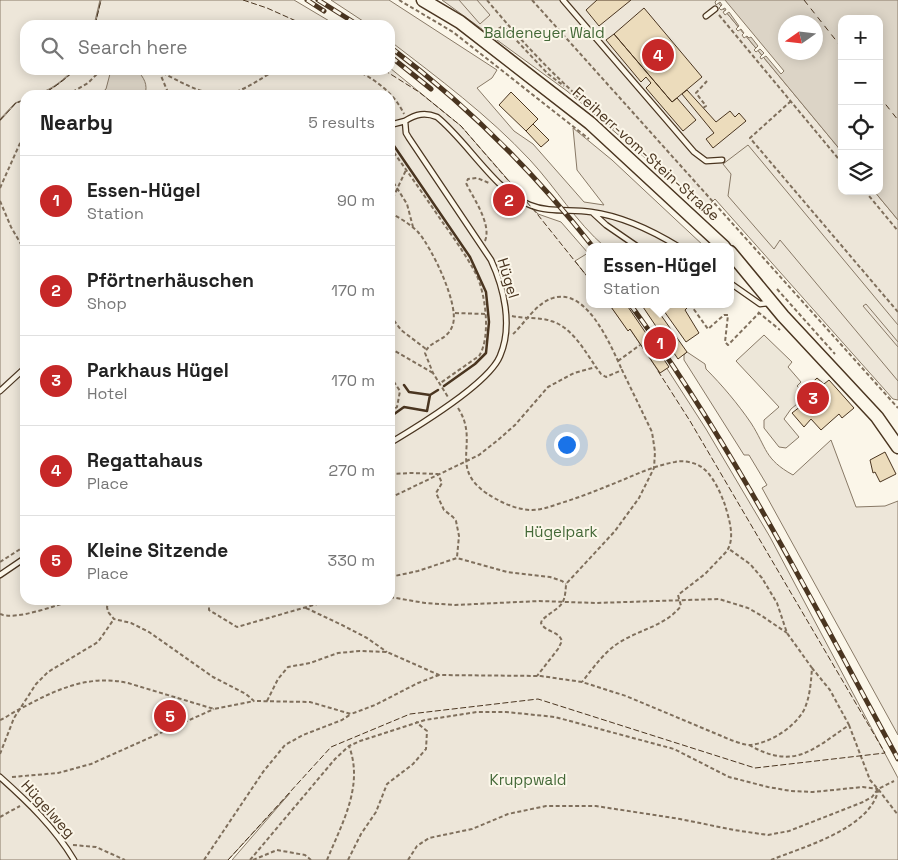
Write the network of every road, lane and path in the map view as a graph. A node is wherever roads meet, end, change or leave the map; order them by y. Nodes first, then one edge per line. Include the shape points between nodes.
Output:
1 (399, 0) edge
2 (423, 0) edge
3 (487, 0) edge
4 (532, 0) edge
5 (563, 0) edge
6 (715, 10) joint
7 (706, 16) dead end
8 (498, 29) dead end
9 (96, 75) edge
10 (160, 75) edge
11 (169, 75) edge
12 (267, 75) edge
13 (365, 75) edge
14 (707, 81) dead end
15 (76, 90) edge
16 (167, 90) edge
17 (201, 90) edge
18 (240, 90) edge
19 (386, 90) edge
20 (395, 101) edge
21 (790, 101) junction
22 (703, 108) dead end
23 (405, 121) junction
24 (395, 124) edge
25 (593, 141) dead end
26 (20, 143) edge
27 (395, 154) edge
28 (838, 158) edge
29 (722, 160) dead end
30 (406, 170) junction
31 (395, 184) edge
32 (490, 184) dead end
33 (0, 188) edge
34 (398, 189) junction
35 (395, 195) edge
36 (868, 195) edge
37 (0, 201) edge
38 (592, 212) junction
39 (395, 216) edge
40 (413, 227) junction
41 (898, 231) edge
42 (20, 242) edge
43 (632, 243) edge
44 (672, 243) edge
45 (720, 243) edge
46 (482, 244) junction
47 (734, 257) edge
48 (734, 286) edge
49 (772, 303) junction
50 (693, 308) edge
51 (898, 312) edge
52 (455, 313) junction
53 (759, 313) dead end
54 (485, 314) junction
55 (505, 314) junction
56 (527, 319) junction
57 (395, 322) edge
58 (504, 343) junction
59 (640, 345) dead end
60 (426, 349) junction
61 (395, 351) edge
62 (618, 361) junction
63 (596, 367) junction
64 (622, 370) junction
65 (20, 373) edge
66 (433, 373) junction
67 (395, 384) edge
68 (439, 384) junction
69 (0, 391) edge
70 (453, 402) junction
71 (395, 408) edge
72 (898, 408) edge
73 (395, 440) edge
74 (898, 447) edge
75 (466, 461) junction
76 (654, 468) junction
77 (395, 474) edge
78 (438, 474) junction
79 (395, 496) edge
80 (20, 549) edge
81 (729, 549) junction
82 (457, 558) junction
83 (20, 561) edge
84 (0, 562) edge
85 (0, 575) edge
86 (395, 576) edge
87 (566, 585) junction
88 (395, 597) edge
89 (679, 600) junction
90 (564, 602) junction
91 (56, 605) edge
92 (108, 605) edge
93 (209, 605) edge
94 (315, 605) edge
95 (305, 608) junction
96 (0, 614) edge
97 (114, 619) junction
98 (787, 633) junction
99 (387, 652) junction
100 (812, 668) junction
101 (439, 675) junction
102 (537, 676) junction
103 (582, 682) junction
104 (254, 701) junction
105 (267, 701) junction
106 (19, 709) junction
107 (214, 710) junction
108 (352, 714) junction
109 (0, 720) edge
110 (416, 722) junction
111 (849, 725) junction
112 (748, 745) junction
113 (349, 746) junction
114 (0, 754) edge
115 (1, 777) edge
116 (894, 781) dead end
117 (878, 789) junction
118 (27, 801) junction
119 (898, 815) edge
120 (0, 817) edge
121 (65, 845) junction
122 (74, 860) edge
123 (125, 860) edge
124 (204, 860) edge
125 (252, 860) edge
126 (311, 860) edge
127 (327, 860) edge
128 (348, 860) edge
129 (408, 860) edge
130 (771, 860) edge

1 - 25 path via 453,32
2 - 45 main road, Freiherr-vom-Stein-Straße via 460,22 590,123
3 - 8 path via 568,88 548,74 503,26
4 - 72 path
5 - 29 lane via 694,152 706,161
6 - 7 lane
6 - 21 path
9 - 15 path
10 - 16 path
11 - 17 path
12 - 18 path
13 - 19 path
14 - 22 path via 696,93 706,106
20 - 23 path
21 - 28 path
21 - 51 path via 750,138
23 - 24 lane
23 - 38 lane via 424,113 437,117 517,199 539,208
23 - 46 lane, Hügel via 409,138
26 - 33 path
27 - 30 path
30 - 34 path
30 - 54 path via 477,276
31 - 34 path
32 - 46 path via 473,177 466,180 485,223 487,238
34 - 35 path
34 - 40 path via 407,204
36 - 41 path
37 - 42 path
38 - 43 lane
38 - 44 lane via 646,228
39 - 40 path
40 - 52 path via 441,272
46 - 55 lane, Hügel via 501,286
47 - 49 main road
48 - 49 lane via 760,304
49 - 74 main road via 877,416
50 - 53 path via 708,330 728,315 725,342 728,345
52 - 54 path
52 - 60 path via 448,334
54 - 68 path via 484,342 479,356
55 - 56 path
55 - 58 lane, Hügel
56 - 58 path
56 - 62 path via 552,298 573,300 584,306 596,321
56 - 63 path via 549,320 561,325 578,341
57 - 60 path
58 - 70 lane, Hügel via 494,367
59 - 62 path
60 - 66 path via 425,357
61 - 66 path
62 - 64 path
63 - 64 path via 606,376
63 - 75 path via 574,373 548,386 506,434
64 - 76 path via 652,432
65 - 69 lane
66 - 68 path
67 - 71 path via 400,391
68 - 70 path
70 - 73 lane, Hügel
70 - 75 path via 465,425
75 - 76 path via 468,474 479,488 507,504 533,510 582,496
75 - 78 path
76 - 81 path via 684,461 707,472 726,510 731,532
76 - 87 path via 639,498 615,531
77 - 78 path
78 - 79 path
78 - 82 path via 442,483 436,493 444,510 458,527
80 - 84 path
81 - 89 path via 678,595
81 - 98 path via 750,564 762,578 777,603
82 - 86 path
82 - 87 path via 507,572 557,579
83 - 85 lane
87 - 90 path
88 - 90 path via 445,605
89 - 90 path
89 - 98 path via 711,599 738,604
89 - 103 path via 681,606 668,619 608,650
90 - 102 path via 542,620 544,628 558,634 562,641
91 - 96 path via 16,616
92 - 97 path
93 - 95 path via 209,610 236,628
94 - 95 path
95 - 99 path via 367,638
97 - 104 path via 149,632
97 - 106 path via 98,642 48,672
98 - 100 path
99 - 101 path
99 - 105 path via 360,650 338,653 288,668 278,679
100 - 111 path via 830,690
100 - 112 path via 810,693 799,718 778,735
101 - 102 path
101 - 108 path
102 - 103 path
103 - 112 path via 626,696
104 - 105 path
104 - 107 path
105 - 108 path via 310,702
106 - 107 path via 68,686 108,680 128,683
106 - 109 path
106 - 114 path
107 - 115 path via 91,764 58,773
108 - 124 path via 293,740 277,753
110 - 113 path
110 - 117 path via 477,712 535,714 674,749 729,777 768,787 798,792 863,787
110 - 128 path via 427,731 426,749 387,784 376,812
111 - 112 path via 806,753 791,758
111 - 117 path via 870,780
113 - 125 path
113 - 127 path via 354,758 355,780 351,801
115 - 118 lane, Hügelweg
116 - 117 path
117 - 119 path
117 - 129 path via 872,798 863,802 789,831 768,835 596,806 546,806 508,814 472,830 429,838 417,846
117 - 130 path via 876,800 852,824
118 - 120 path
118 - 121 lane, Hügelweg
121 - 122 lane, Hügelweg
121 - 123 path via 96,847
125 - 126 path via 277,850 305,855

